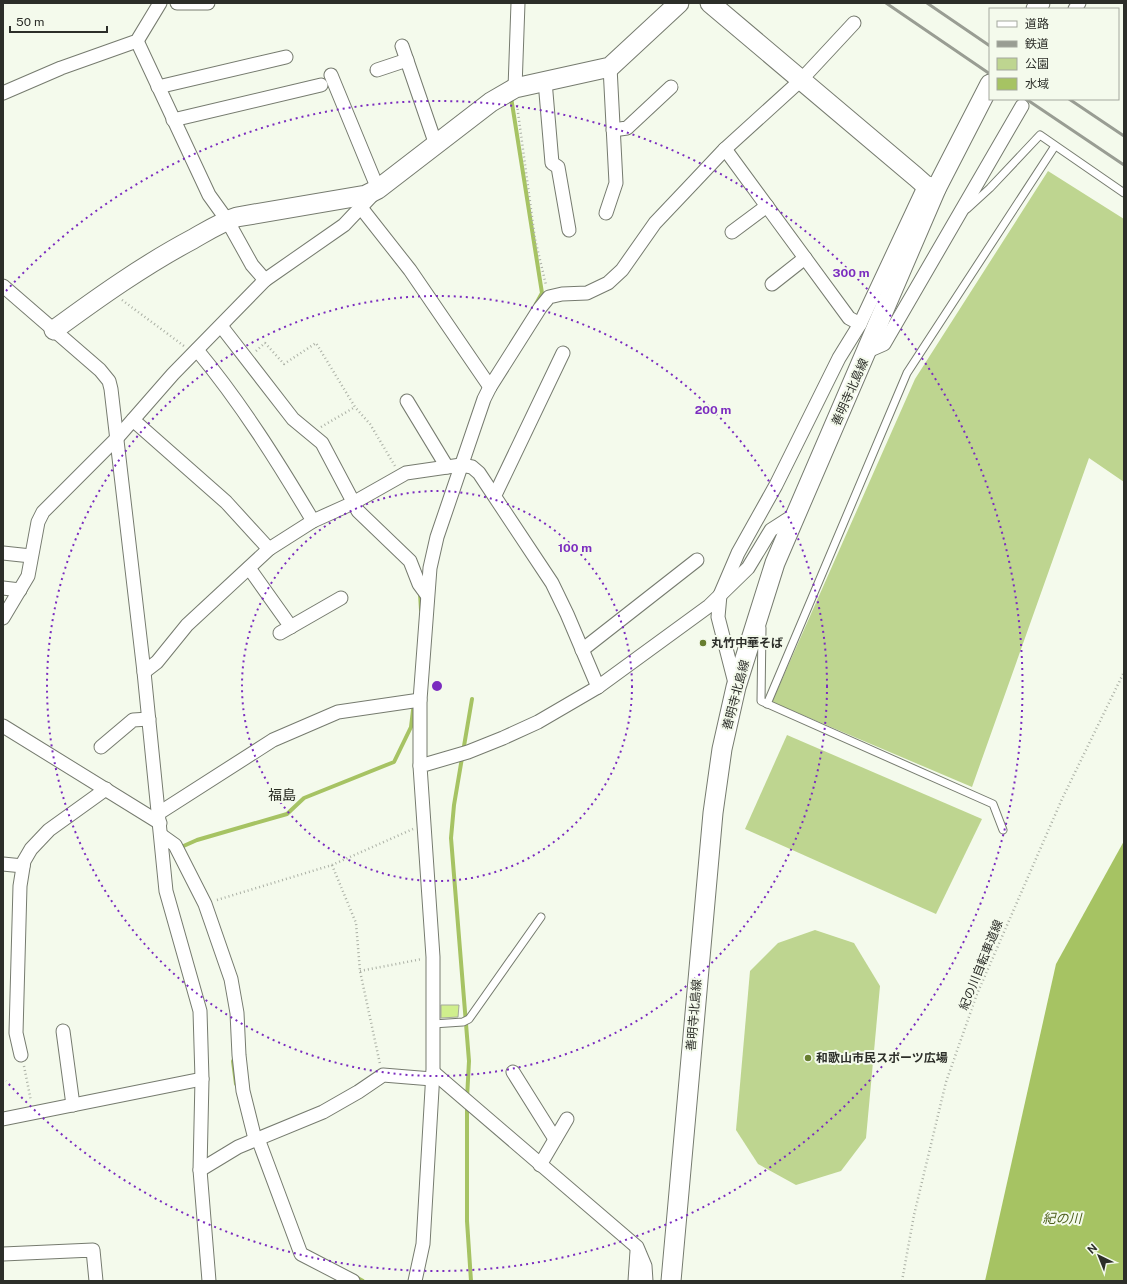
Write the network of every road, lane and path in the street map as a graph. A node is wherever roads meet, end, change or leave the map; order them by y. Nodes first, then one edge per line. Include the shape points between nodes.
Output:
1 (176, 3) edge
2 (208, 3) edge
3 (518, 3) edge
4 (679, 3) edge
5 (710, 3) edge
6 (156, 6) edge
7 (854, 23) dead end
8 (137, 41) junction
9 (402, 46) dead end
10 (286, 57) dead end
11 (407, 60) junction
12 (610, 67) junction
13 (377, 70) dead end
14 (331, 75) dead end
15 (801, 80) junction
16 (545, 81) junction
17 (321, 85) dead end
18 (989, 86) edge
19 (158, 87) junction
20 (671, 87) dead end
21 (511, 90) junction
22 (3, 92) edge
23 (1022, 106) dead end
24 (173, 120) junction
25 (613, 130) junction
26 (436, 145) junction
27 (1055, 146) junction
28 (725, 149) junction
29 (931, 187) junction
30 (378, 189) junction
31 (1124, 194) edge
32 (767, 206) junction
33 (362, 209) junction
34 (606, 213) dead end
35 (959, 215) junction
36 (227, 220) junction
37 (569, 230) dead end
38 (732, 232) dead end
39 (805, 258) junction
40 (266, 280) junction
41 (772, 284) dead end
42 (3, 286) edge
43 (108, 290) junction
44 (549, 297) junction
45 (860, 324) junction
46 (221, 326) junction
47 (54, 330) junction
48 (868, 351) junction
49 (195, 352) junction
50 (564, 353) dead end
51 (246, 358) junction
52 (490, 387) junction
53 (407, 401) dead end
54 (355, 408) junction
55 (133, 420) junction
56 (310, 434) junction
57 (117, 438) junction
58 (454, 466) junction
59 (401, 476) junction
60 (495, 496) junction
61 (353, 502) junction
62 (796, 514) junction
63 (312, 521) junction
64 (269, 549) junction
65 (3, 552) edge
66 (30, 556) junction
67 (697, 560) dead end
68 (248, 568) junction
69 (3, 588) edge
70 (20, 590) junction
71 (423, 590) junction
72 (720, 594) junction
73 (341, 598) dead end
74 (762, 604) junction
75 (3, 618) edge
76 (292, 627) junction
77 (280, 633) dead end
78 (582, 650) junction
79 (144, 672) junction
80 (1124, 672) edge
81 (598, 686) junction
82 (736, 687) junction
83 (416, 700) junction
84 (767, 704) junction
85 (149, 719) junction
86 (3, 726) edge
87 (101, 747) dead end
88 (420, 766) junction
89 (106, 790) junction
90 (160, 824) junction
91 (424, 825) junction
92 (1003, 830) dead end
93 (3, 864) edge
94 (332, 865) junction
95 (23, 866) junction
96 (205, 904) junction
97 (541, 917) dead end
98 (433, 957) junction
99 (360, 971) junction
100 (433, 1024) junction
101 (63, 1031) dead end
102 (21, 1055) joint
103 (513, 1072) dead end
104 (383, 1074) junction
105 (432, 1076) junction
106 (202, 1079) junction
107 (73, 1105) junction
108 (34, 1113) junction
109 (3, 1119) edge
110 (567, 1119) dead end
111 (555, 1139) junction
112 (255, 1140) junction
113 (540, 1165) junction
114 (200, 1170) junction
115 (637, 1246) junction
116 (3, 1254) edge
117 (96, 1281) edge
118 (209, 1281) edge
119 (353, 1281) edge
120 (415, 1281) edge
121 (635, 1281) edge
122 (646, 1281) edge
123 (671, 1281) edge
124 (902, 1281) edge

1 - 2 street
3 - 21 street
4 - 12 main road
5 - 15 main road
6 - 8 street
7 - 15 street
8 - 19 street
8 - 22 street
9 - 11 street
10 - 19 street
11 - 13 street
11 - 26 street
12 - 16 main road
12 - 25 street
14 - 30 street
15 - 28 street
15 - 29 main road
16 - 21 main road
16 - 37 street via 552,163 558,167
17 - 24 street
18 - 29 main road, 善明寺北島線
19 - 24 street
20 - 25 street via 627,128
21 - 26 main road
21 - 44 path via 535,239
23 - 35 street
24 - 36 street via 209,194
25 - 34 street via 616,183
26 - 30 main road
27 - 31 lane
27 - 35 lane via 1040,135 990,188
27 - 84 lane via 907,373
28 - 32 street
28 - 44 street via 655,223 622,270 608,283 587,293
29 - 45 street
29 - 48 main road, 善明寺北島線
30 - 33 street
30 - 36 main road via 366,196
32 - 38 street
32 - 39 street
33 - 40 street via 326,240
33 - 52 street via 410,270
35 - 48 street via 884,344
36 - 40 street via 252,265
36 - 43 main road via 174,248
39 - 41 street
39 - 45 street via 849,318
40 - 46 street
42 - 47 street
43 - 47 main road
43 - 49 path
44 - 52 street
45 - 72 street via 839,358 780,478 738,553
46 - 49 street
46 - 51 street
47 - 57 street via 100,370 109,382
48 - 62 main road, 善明寺北島線
49 - 55 street
49 - 63 street via 219,377 280,465
50 - 60 street
51 - 54 path via 265,343 284,364 316,343
51 - 56 street via 293,419
52 - 58 street
53 - 58 street
54 - 56 path
54 - 59 path via 370,424
55 - 57 street
55 - 64 street via 226,502
56 - 61 street via 322,443
57 - 66 street via 43,512
57 - 79 street
58 - 59 street via 406,473
58 - 60 street via 472,467
58 - 71 street
59 - 61 street
60 - 78 street via 552,583
61 - 63 street
61 - 71 street via 358,512 410,561
62 - 72 street via 771,530 748,568
62 - 74 main road, 善明寺北島線 via 775,562
63 - 64 street
64 - 68 street
65 - 66 street
66 - 70 street via 28,576
67 - 78 street
68 - 76 street
68 - 79 street via 187,625 157,662
69 - 70 street
70 - 75 street
71 - 83 street
72 - 81 street via 703,611
72 - 82 street via 718,617
73 - 76 street
74 - 82 main road, 善明寺北島線
74 - 84 lane via 761,701
76 - 77 street
78 - 81 street
79 - 85 street
80 - 124 path, 紀の川自転車道線 via 1062,799 977,994 946,1082 914,1215
81 - 88 street via 538,722 463,754
82 - 123 main road, 善明寺北島線 via 722,749 713,813
83 - 88 street
83 - 90 street via 338,712 273,740
84 - 92 lane via 993,804
85 - 87 street via 133,720
85 - 90 street
86 - 89 street
88 - 91 street
89 - 90 street
89 - 95 street via 40,839 30,849
90 - 96 street via 176,848
90 - 106 street via 166,892 200,1011
91 - 94 path
91 - 98 street
93 - 95 street
94 - 96 path
94 - 99 path via 356,923
95 - 102 street via 20,886 16,1033
96 - 112 street via 230,979 237,1013 243,1091
97 - 100 lane via 466,1021
98 - 99 path
98 - 100 street
99 - 104 path
100 - 105 street
101 - 107 street
102 - 108 path
103 - 111 street
104 - 105 street
104 - 112 street via 323,1112
105 - 113 street via 467,1102
105 - 120 street via 423,1244
106 - 107 street
106 - 114 street
107 - 108 street
108 - 109 street
110 - 111 street
111 - 113 street
112 - 114 street
112 - 119 street via 260,1144 301,1254
113 - 115 street
114 - 118 street
115 - 121 street
115 - 122 street via 645,1266
116 - 117 street via 93,1250

